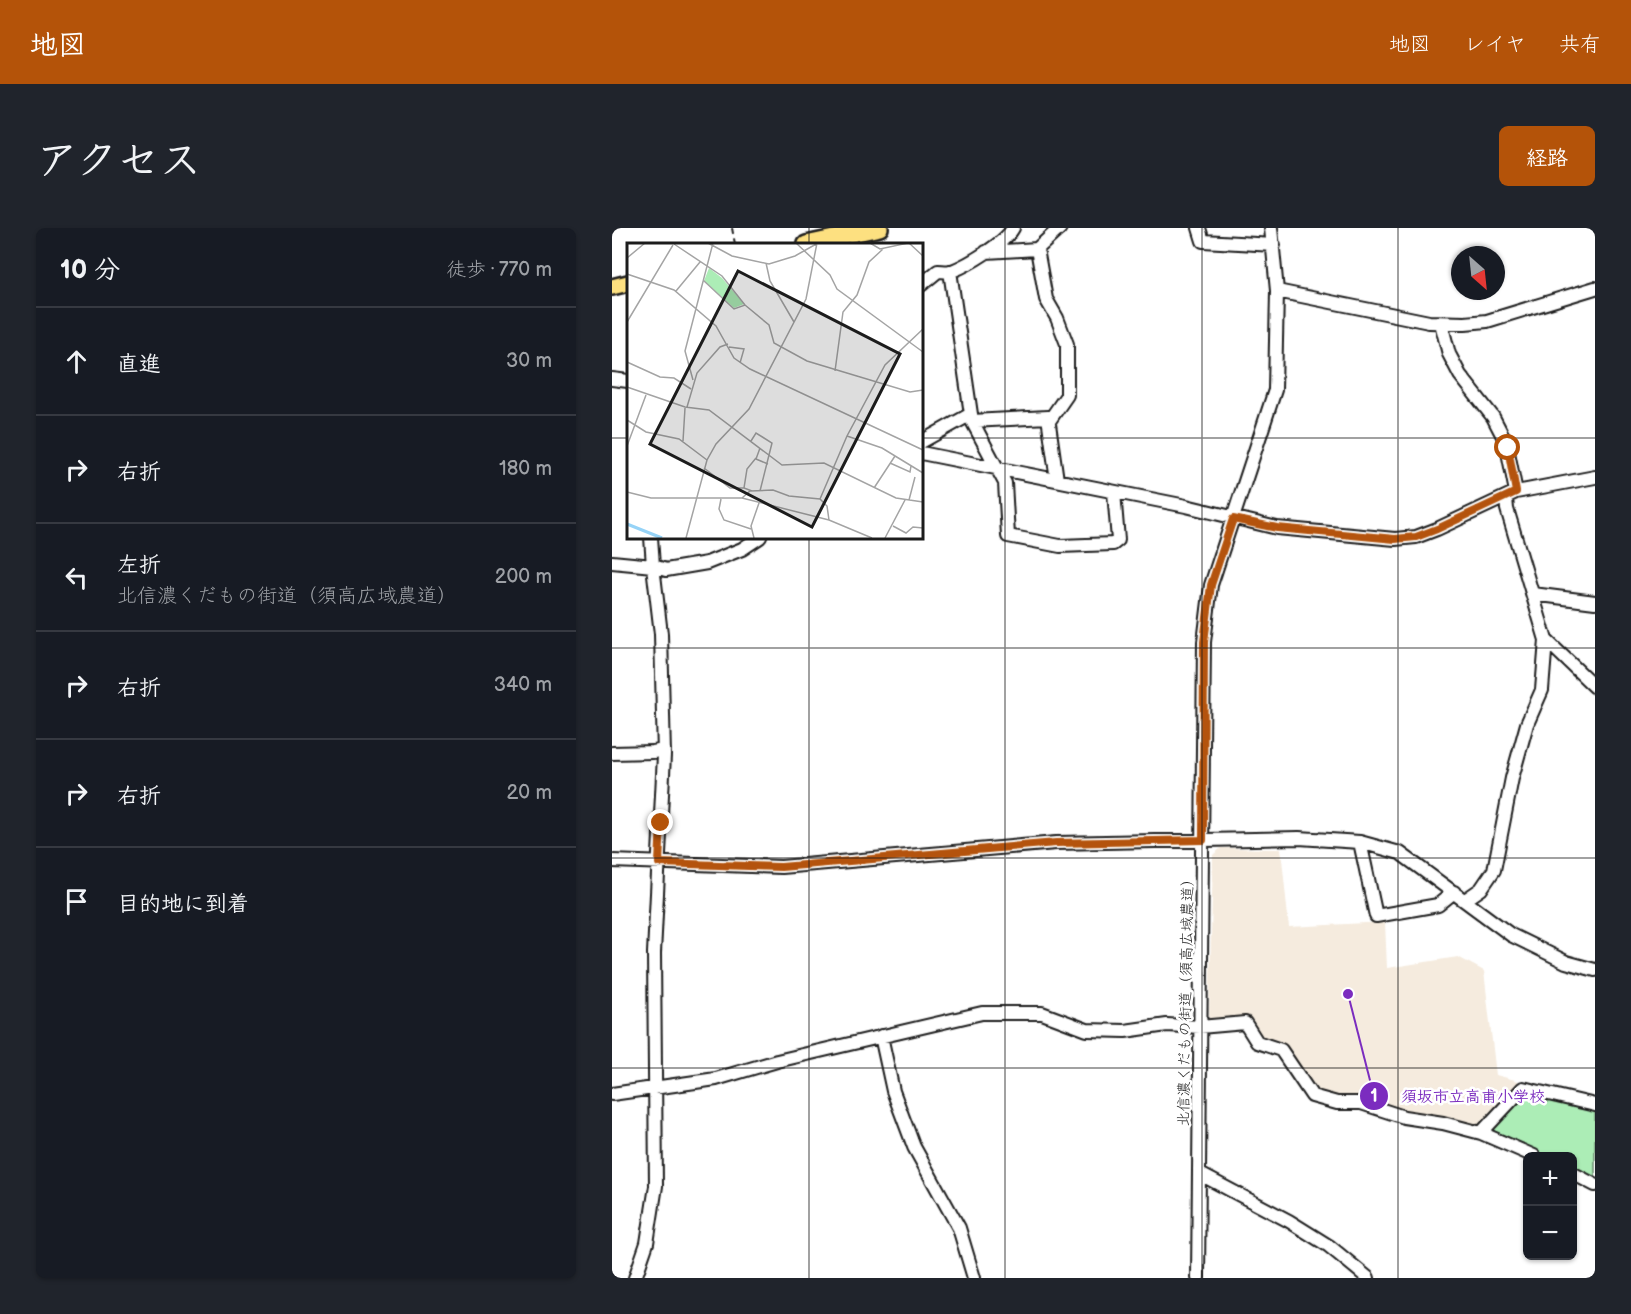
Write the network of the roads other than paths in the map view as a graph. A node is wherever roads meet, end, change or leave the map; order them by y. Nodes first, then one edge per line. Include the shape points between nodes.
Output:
1 (880, 228) edge
2 (1013, 228) edge
3 (1059, 228) edge
4 (1199, 228) edge
5 (1271, 228) edge
6 (811, 243) edge
7 (1274, 245) junction
8 (1037, 249) junction
9 (986, 252) junction
10 (950, 272) junction
11 (627, 283) edge
12 (922, 284) edge
13 (612, 287) edge
14 (1595, 288) edge
15 (1277, 291) junction
16 (1442, 323) junction
17 (612, 379) edge
18 (627, 381) edge
19 (972, 417) junction
20 (1049, 422) junction
21 (922, 442) edge
22 (922, 453) edge
23 (997, 467) junction
24 (1595, 477) edge
25 (1058, 480) junction
26 (1114, 492) junction
27 (1511, 495) junction
28 (1233, 519) junction
29 (651, 538) edge
30 (758, 538) edge
31 (612, 562) edge
32 (653, 566) junction
33 (1533, 594) junction
34 (1595, 602) edge
35 (1546, 640) junction
36 (1595, 687) edge
37 (664, 750) junction
38 (612, 753) edge
39 (1203, 840) junction
40 (1360, 842) junction
41 (612, 861) edge
42 (659, 863) junction
43 (1454, 892) junction
44 (1465, 900) junction
45 (1595, 970) edge
46 (1200, 1027) junction
47 (881, 1036) junction
48 (654, 1089) junction
49 (612, 1094) edge
50 (1595, 1105) edge
51 (1481, 1133) junction
52 (1525, 1152) edge
53 (1200, 1174) junction
54 (1577, 1176) edge
55 (1595, 1185) edge
56 (635, 1278) edge
57 (974, 1278) edge
58 (1198, 1278) edge
59 (1368, 1278) edge

1 - 6 main road
2 - 9 street
3 - 8 street
4 - 7 street via 1203,241
5 - 7 street, 北信濃くだもの街道（須高広域農道）
7 - 15 street, 北信濃くだもの街道（須高広域農道）
8 - 9 street
8 - 20 street via 1046,299 1067,344 1066,395
9 - 10 street
10 - 12 street via 938,271
10 - 19 street
11 - 13 main road
14 - 16 street via 1486,321
15 - 16 street
15 - 28 street, 北信濃くだもの街道（須高広域農道） via 1275,390
16 - 27 street via 1449,354 1460,375 1493,417 1506,442
17 - 18 street
19 - 20 street via 1048,417
19 - 21 street
19 - 23 street
20 - 25 street
22 - 23 street
23 - 25 street
23 - 26 street via 1005,483 1008,536 1060,546 1113,544 1118,540
24 - 27 street
25 - 26 street
26 - 28 street
27 - 28 street via 1416,537 1395,539 1277,528
27 - 33 street via 1507,509
28 - 39 street, 北信濃くだもの街道（須高広域農道） via 1211,585 1204,642
29 - 32 street
30 - 32 street via 707,563 666,570
31 - 32 street
32 - 37 street via 661,634
33 - 34 street
33 - 35 street
35 - 36 street
35 - 44 street via 1542,690 1527,724 1512,778 1494,870 1481,888
37 - 38 street
37 - 42 street
39 - 40 street via 1299,838
39 - 42 street via 1056,843 781,867
39 - 46 street, 北信濃くだもの街道（須高広域農道）
40 - 43 street via 1400,853
40 - 43 street via 1376,916 1438,904
41 - 42 street
42 - 48 street via 654,952
43 - 44 street
44 - 45 street via 1511,935 1566,962
46 - 47 street via 1087,1030 1042,1013 982,1013
46 - 51 street via 1245,1023 1257,1042 1281,1050 1312,1096 1337,1103 1361,1103 1404,1117
46 - 53 street, 北信濃くだもの街道（須高広域農道）
47 - 48 street via 777,1060 716,1079
47 - 57 street via 893,1091 914,1147 959,1228
48 - 49 street
48 - 56 street via 656,1186 647,1243
50 - 51 street via 1523,1088
51 - 52 street
53 - 58 street, 北信濃くだもの街道（須高広域農道）
53 - 59 street via 1289,1221 1329,1246
54 - 55 street

